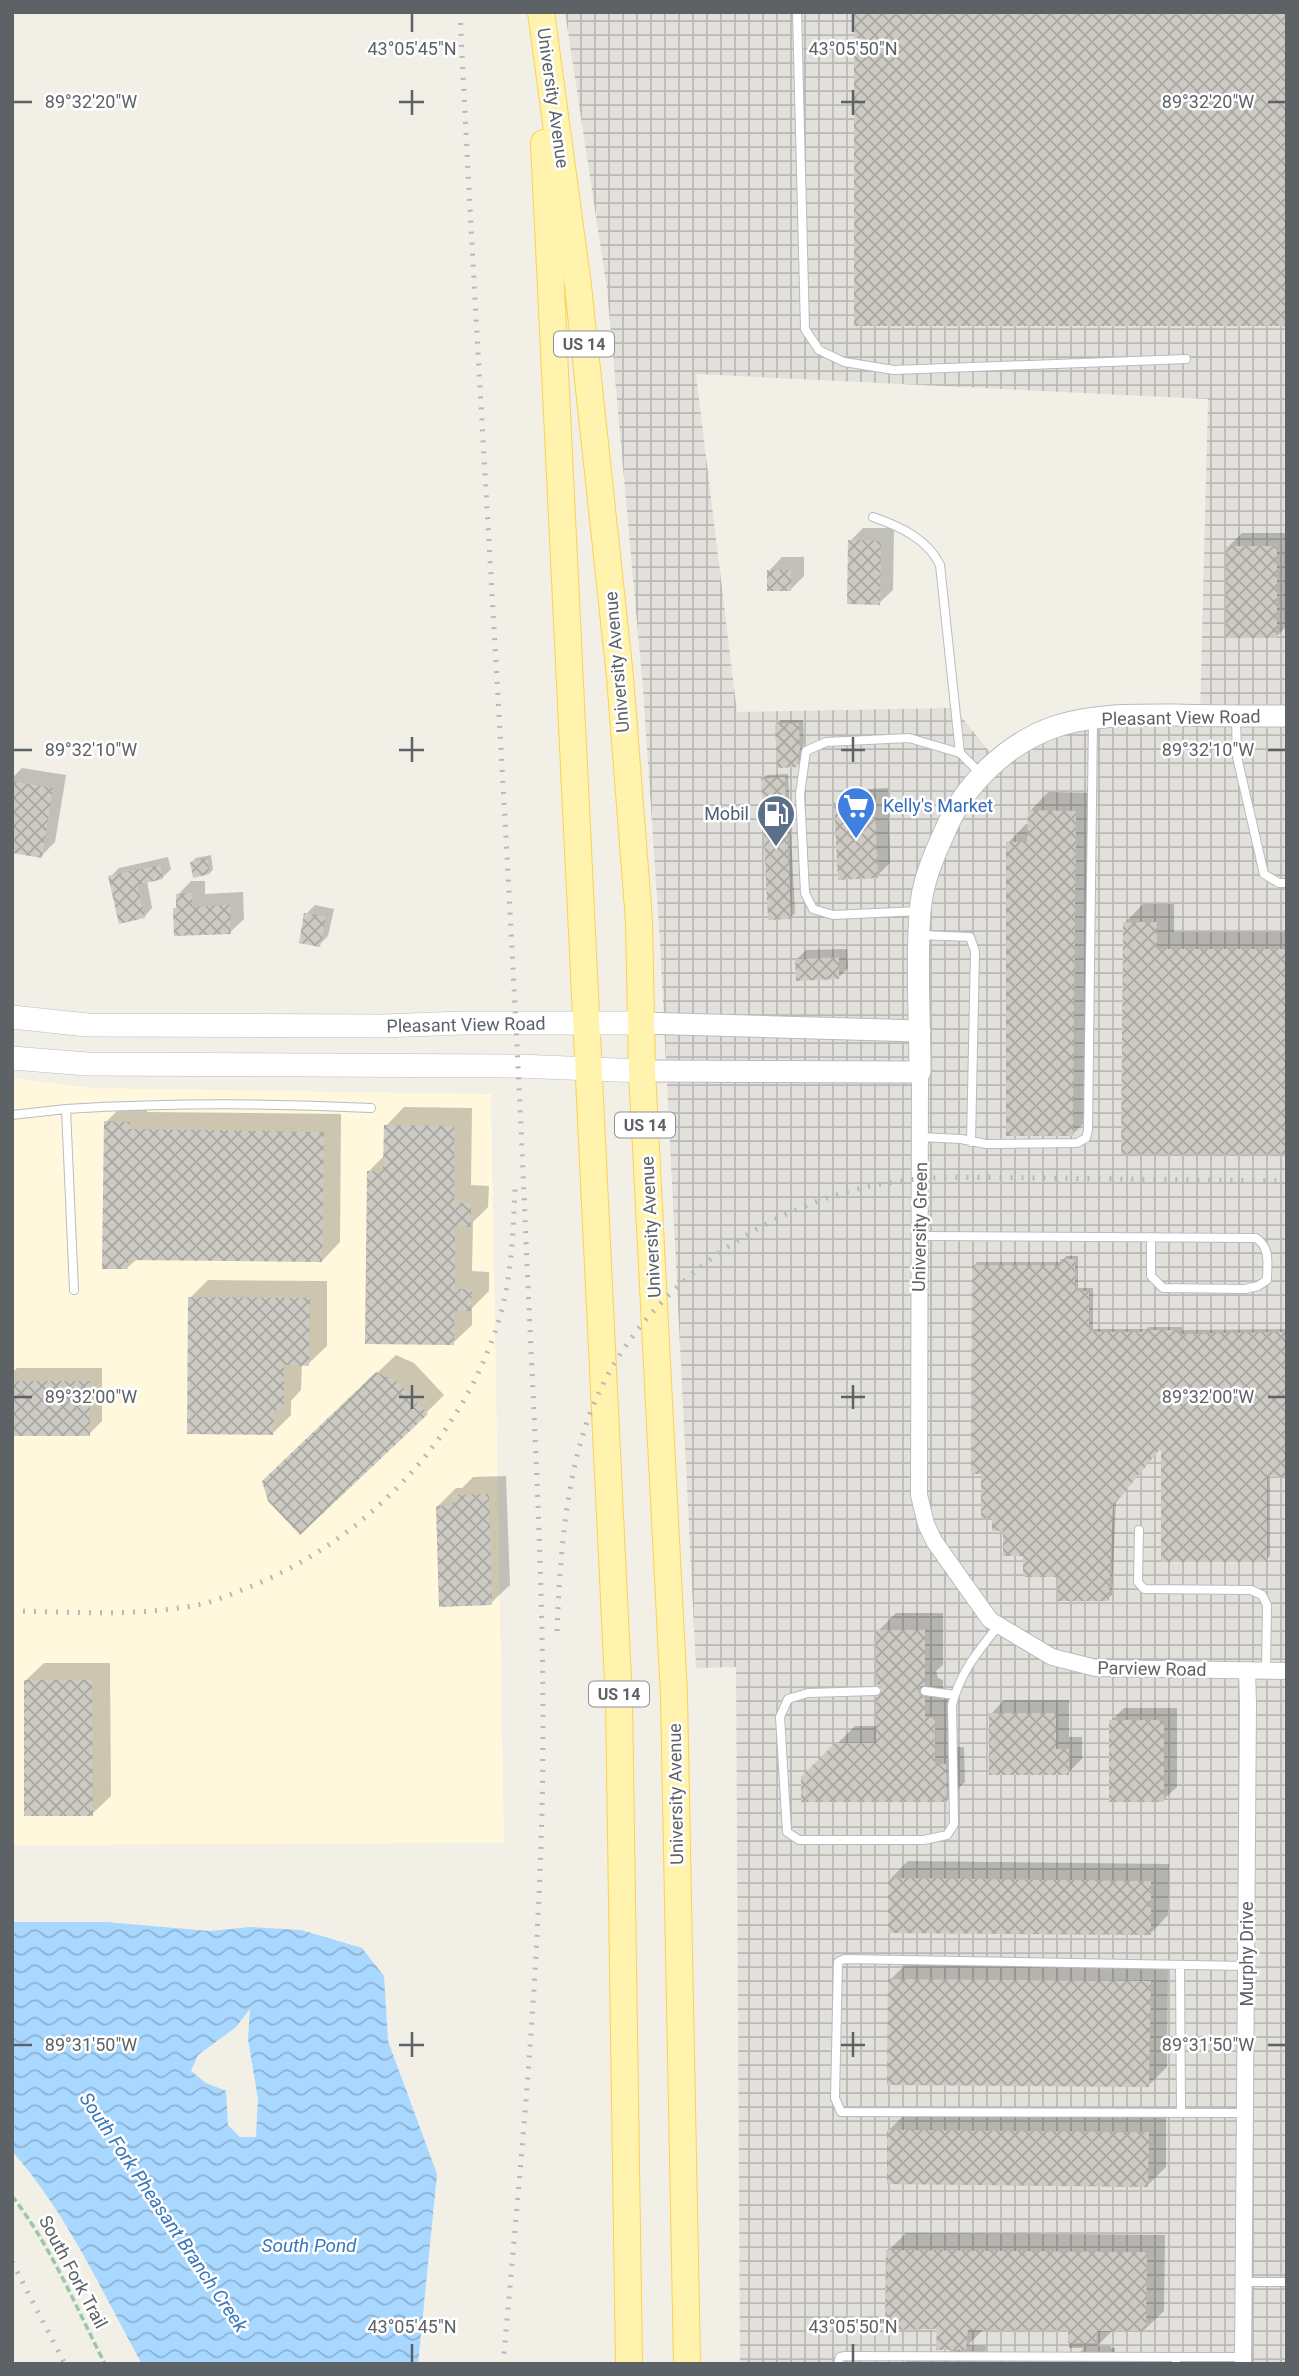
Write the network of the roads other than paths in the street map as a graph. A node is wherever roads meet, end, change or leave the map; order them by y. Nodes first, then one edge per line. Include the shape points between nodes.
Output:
1 (540, 12) edge
2 (797, 12) edge
3 (1186, 359) dead end
4 (873, 517) dead end
5 (1236, 716) junction
6 (1287, 716) edge
7 (1093, 719) junction
8 (960, 753) junction
9 (983, 776) junction
10 (948, 821) joint
11 (1287, 883) edge
12 (920, 911) junction
13 (920, 934) junction
14 (12, 1017) edge
15 (641, 1023) junction
16 (585, 1024) junction
17 (920, 1031) junction
18 (12, 1058) edge
19 (587, 1069) junction
20 (642, 1071) junction
21 (920, 1072) junction
22 (371, 1108) dead end
23 (66, 1109) junction
24 (12, 1115) edge
25 (920, 1137) junction
26 (971, 1142) junction
27 (920, 1236) junction
28 (1151, 1237) junction
29 (74, 1290) dead end
30 (1139, 1530) dead end
31 (994, 1621) junction
32 (1247, 1670) junction
33 (1266, 1671) junction
34 (1287, 1671) edge
35 (876, 1691) dead end
36 (925, 1691) dead end
37 (955, 1695) junction
38 (1180, 1965) junction
39 (1247, 1966) junction
40 (1181, 2113) junction
41 (1246, 2113) junction
42 (1243, 2282) junction
43 (1287, 2282) edge
44 (1176, 2360) edge
45 (1243, 2361) edge
46 (629, 2364) edge
47 (687, 2364) edge
48 (838, 2364) edge

1 - 15 main road, University Avenue / US 14 via 578,286 620,677 639,921
1 - 16 main road, University Avenue / US 14
2 - 3 lane via 805,329 820,350 844,362 894,370
4 - 8 lane via 926,544 940,565
5 - 6 street, Pleasant View Road
5 - 7 street, Pleasant View Road
5 - 11 lane via 1237,757 1264,873
7 - 9 street, Pleasant View Road via 1030,738
7 - 26 lane via 1086,1138 1077,1143
8 - 9 lane
8 - 12 lane via 909,738 825,742 806,751 804,758 800,794 806,893 813,909 833,915
9 - 10 street, Pleasant View Road via 963,796
10 - 12 street, University Green via 929,866
12 - 13 street, University Green
13 - 17 street, University Green
13 - 26 lane via 970,937 975,951
14 - 16 main road, Pleasant View Road via 87,1025
15 - 16 main road, Pleasant View Road
15 - 17 street, Pleasant View Road
15 - 20 main road, University Avenue / US 14
16 - 19 main road, University Avenue / US 14
17 - 21 street, University Green
18 - 19 main road via 87,1064
19 - 20 main road
19 - 46 main road, University Avenue / US 14 via 619,1702
20 - 21 street
20 - 47 main road, University Avenue / US 14 via 674,1696
21 - 25 street, University Green
22 - 23 lane via 133,1105
23 - 24 lane
23 - 29 lane
25 - 26 lane
25 - 27 street, University Green
27 - 28 lane
27 - 31 street, University Green via 919,1495 934,1541
28 - 28 lane via 1256,1238 1267,1251 1267,1280 1245,1289 1163,1288 1152,1276
30 - 33 lane via 1138,1583 1144,1589 1251,1590 1262,1595 1267,1605
31 - 32 street, Parview Road via 1052,1657 1096,1668
31 - 37 lane
32 - 33 street, Parview Road
32 - 39 street, Murphy Drive
33 - 34 street, Parview Road
35 - 37 lane via 808,1693 788,1699 780,1717 787,1832 799,1840 924,1840 947,1835 954,1824
36 - 37 lane
38 - 39 lane
38 - 40 lane
38 - 40 lane via 844,1959 838,1962 835,2098 841,2112
39 - 41 street, Murphy Drive
40 - 41 lane
41 - 42 street, Murphy Drive
42 - 43 lane
42 - 45 street, Murphy Drive
44 - 45 lane
44 - 48 lane via 845,2356 839,2357

